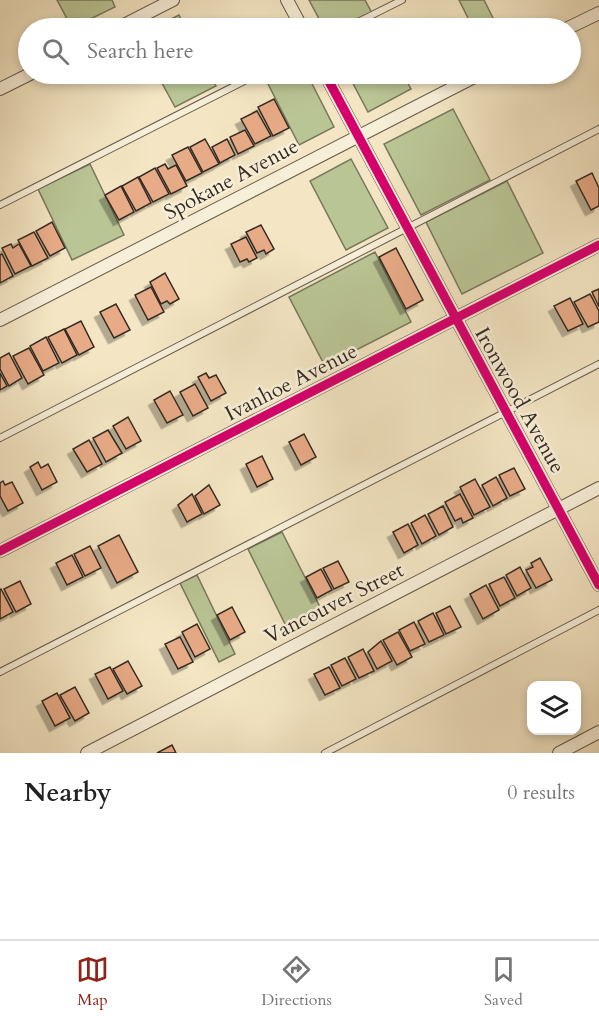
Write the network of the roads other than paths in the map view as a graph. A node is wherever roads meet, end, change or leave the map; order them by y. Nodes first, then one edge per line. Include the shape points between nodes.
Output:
1 (173, 0) edge
2 (287, 0) edge
3 (402, 0) edge
4 (599, 13) edge
5 (138, 18) edge
6 (297, 18) edge
7 (366, 18) edge
8 (581, 22) edge
9 (18, 80) edge
10 (238, 84) edge
11 (330, 84) edge
12 (460, 84) edge
13 (0, 89) edge
14 (599, 129) edge
15 (358, 136) junction
16 (0, 205) edge
17 (407, 229) junction
18 (599, 244) edge
19 (455, 318) junction
20 (0, 320) edge
21 (599, 364) edge
22 (506, 411) junction
23 (0, 438) edge
24 (599, 488) edge
25 (560, 509) junction
26 (0, 551) edge
27 (599, 585) edge
28 (599, 610) edge
29 (0, 672) edge
30 (599, 732) edge
31 (87, 753) edge
32 (325, 753) edge
33 (559, 753) edge

1 - 5 street
2 - 6 street
3 - 7 lane
4 - 8 street
9 - 13 street
10 - 16 lane
11 - 15 street, Ironwood Avenue
12 - 15 street, Spokane Avenue
14 - 17 lane
15 - 17 street, Ironwood Avenue
15 - 20 street, Spokane Avenue
17 - 19 street, Ironwood Avenue
17 - 23 lane
18 - 19 street, Ivanhoe Avenue
19 - 22 street, Ironwood Avenue
19 - 26 street, Ivanhoe Avenue
21 - 22 lane
22 - 25 street, Ironwood Avenue
22 - 29 lane
24 - 25 street, Vancouver Street
25 - 27 street, Ironwood Avenue
25 - 31 street, Vancouver Street
28 - 32 lane
30 - 33 street

